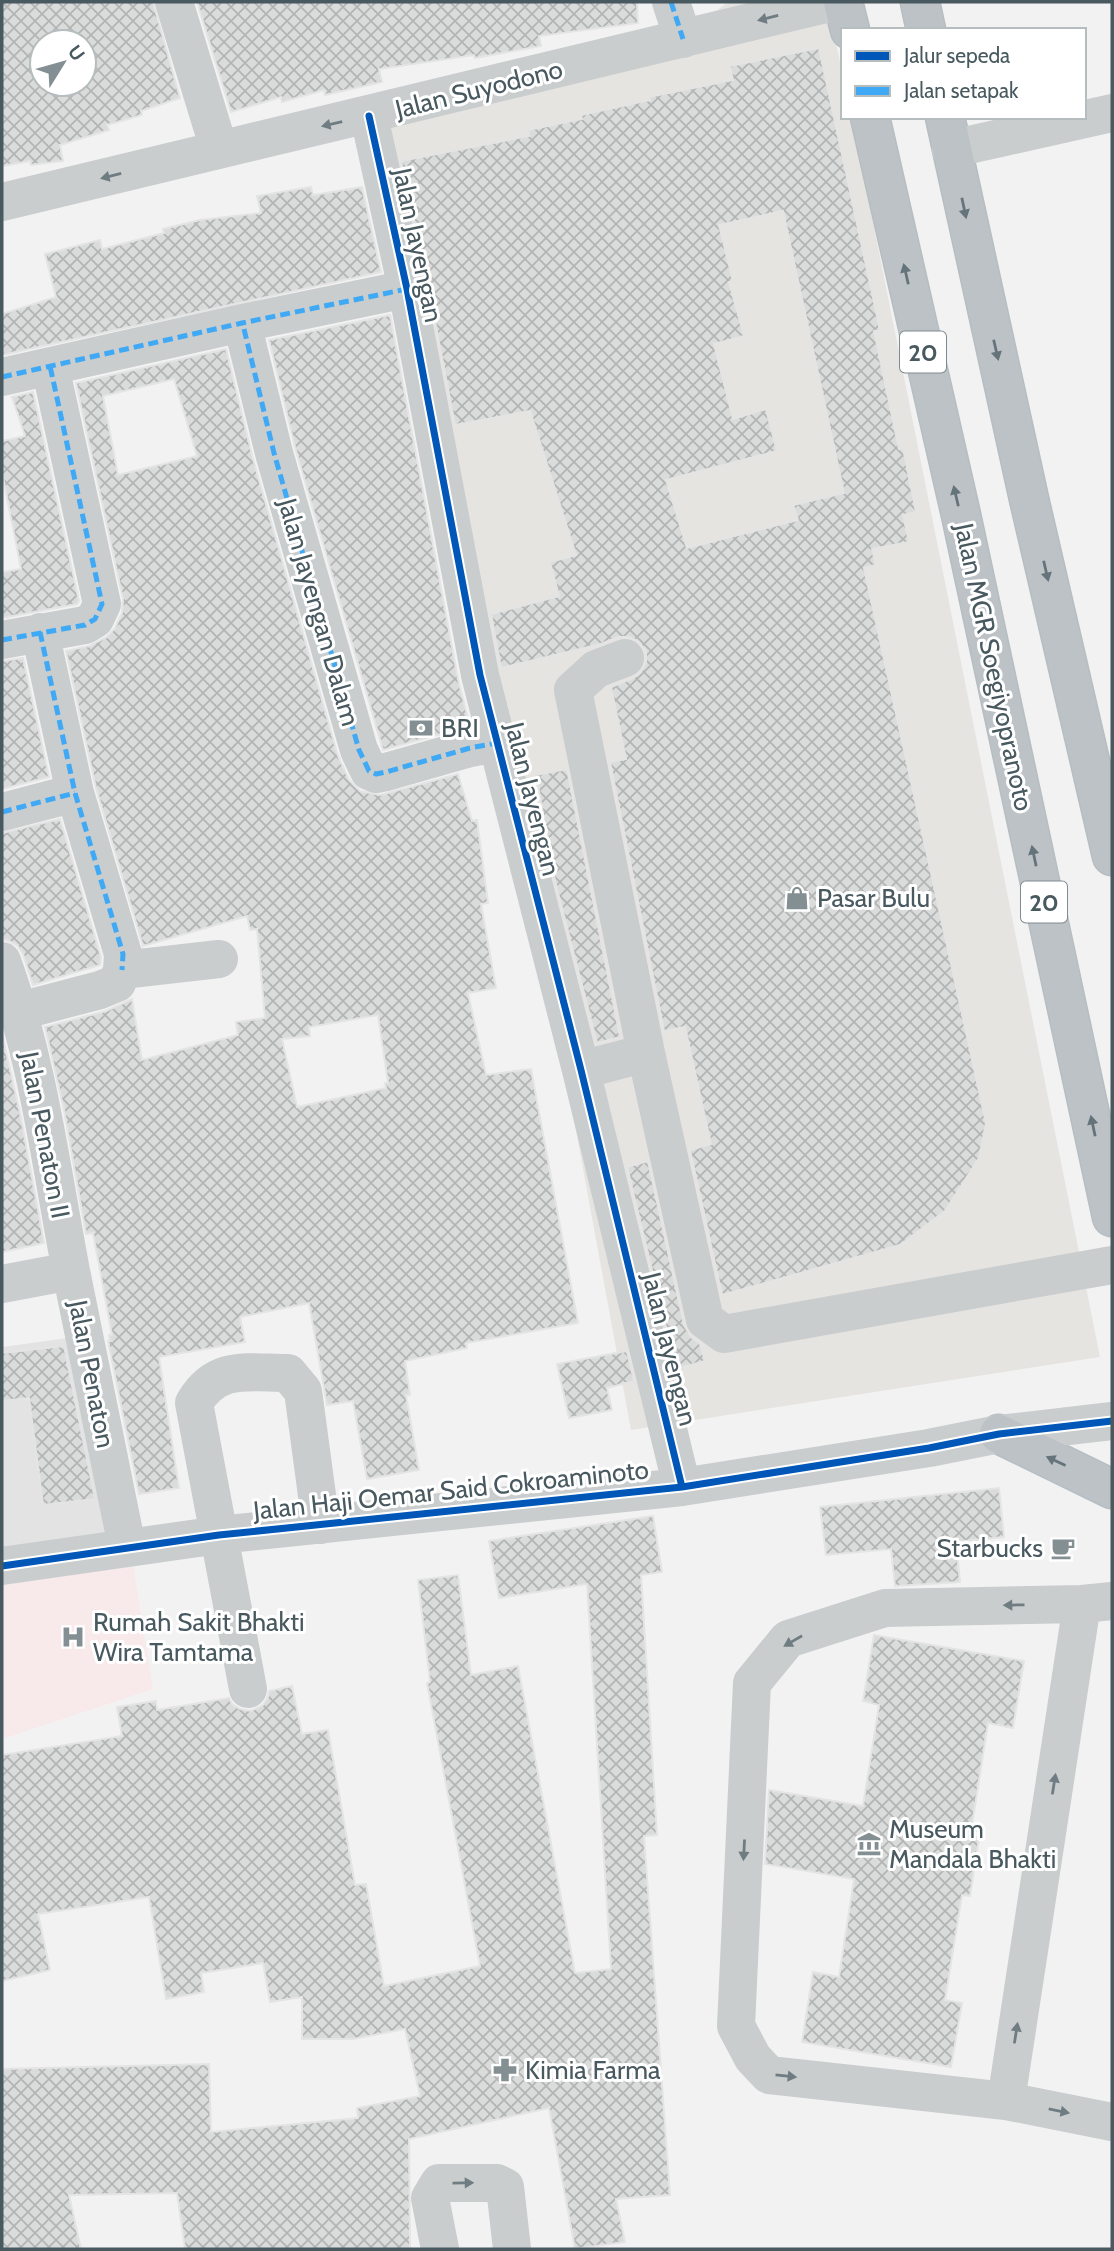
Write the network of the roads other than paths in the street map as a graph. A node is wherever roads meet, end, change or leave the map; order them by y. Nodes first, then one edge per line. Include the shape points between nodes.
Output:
1 (174, 2) edge
2 (671, 2) edge
3 (834, 2) edge
4 (844, 2) edge
5 (920, 2) edge
6 (850, 28) edge
7 (926, 28) edge
8 (683, 39) junction
9 (1112, 113) edge
10 (369, 116) junction
11 (1086, 116) edge
12 (870, 119) edge
13 (1063, 119) edge
14 (948, 133) edge
15 (219, 149) junction
16 (2, 202) edge
17 (407, 289) junction
18 (243, 326) junction
19 (51, 372) junction
20 (2, 377) edge
21 (40, 632) junction
22 (2, 640) edge
23 (625, 658) dead end
24 (497, 743) junction
25 (75, 793) junction
26 (2, 812) edge
27 (1112, 856) edge
28 (219, 959) dead end
29 (2, 961) edge
30 (122, 970) junction
31 (20, 1011) junction
32 (646, 1053) junction
33 (581, 1070) junction
34 (1112, 1217) edge
35 (1112, 1265) edge
36 (71, 1271) junction
37 (2, 1284) edge
38 (1112, 1421) edge
39 (999, 1434) junction
40 (682, 1487) junction
41 (1112, 1489) edge
42 (321, 1525) junction
43 (219, 1535) junction
44 (127, 1547) junction
45 (2, 1566) edge
46 (1097, 1603) edge
47 (248, 1689) dead end
48 (1006, 2101) junction
49 (1112, 2122) edge
50 (440, 2249) edge
51 (512, 2249) edge

1 - 15 street
2 - 8 street
3 -> 8 street, Jalan Suyodono
4 - 6 highway
5 - 7 highway
8 - 10 street, Jalan Suyodono
9 - 11 street
10 -> 15 street, Jalan Suyodono
10 - 17 street, Jalan Jayengan
34 -> 12 highway, Jalan MGR Soegiyopranoto / 20
13 - 14 street
14 -> 27 highway
15 -> 16 street, Jalan Suyodono
17 - 18 street
17 - 24 street, Jalan Jayengan
18 - 19 street
18 - 24 street, Jalan Jayengan Dalam via 295,530 369,771 386,772
19 - 20 street
19 - 21 street via 102,604 95,619 85,625
21 - 22 street
21 - 25 street
23 - 32 street via 596,668 573,690
24 - 33 street, Jalan Jayengan
25 - 26 street
25 - 30 street via 123,954
28 - 30 street
29 - 31 street, Jalan Penaton II
30 - 31 street via 117,984
31 - 36 street, Jalan Penaton II
32 - 33 street
32 - 35 street via 705,1320 724,1334
33 - 40 street, Jalan Jayengan
36 - 37 street, Jalan Penaton
36 - 44 street, Jalan Penaton
38 - 39 street, Jalan Haji Oemar Said Cokroaminoto
39 - 40 street, Jalan Haji Oemar Said Cokroaminoto
41 -> 39 highway
40 - 42 street, Jalan Haji Oemar Said Cokroaminoto
42 - 43 street, Jalan Haji Oemar Said Cokroaminoto
42 - 43 street via 303,1391 288,1373 227,1373 203,1387 194,1403
43 - 44 street, Jalan Haji Oemar Said Cokroaminoto
43 - 47 street
44 - 45 street, Jalan Haji Oemar Said Cokroaminoto
48 -> 46 street
46 -> 48 street via 885,1608 788,1639 752,1683 736,2026 753,2058 769,2075
48 -> 49 street
50 -> 51 street via 430,2198 439,2183 497,2183 505,2187

